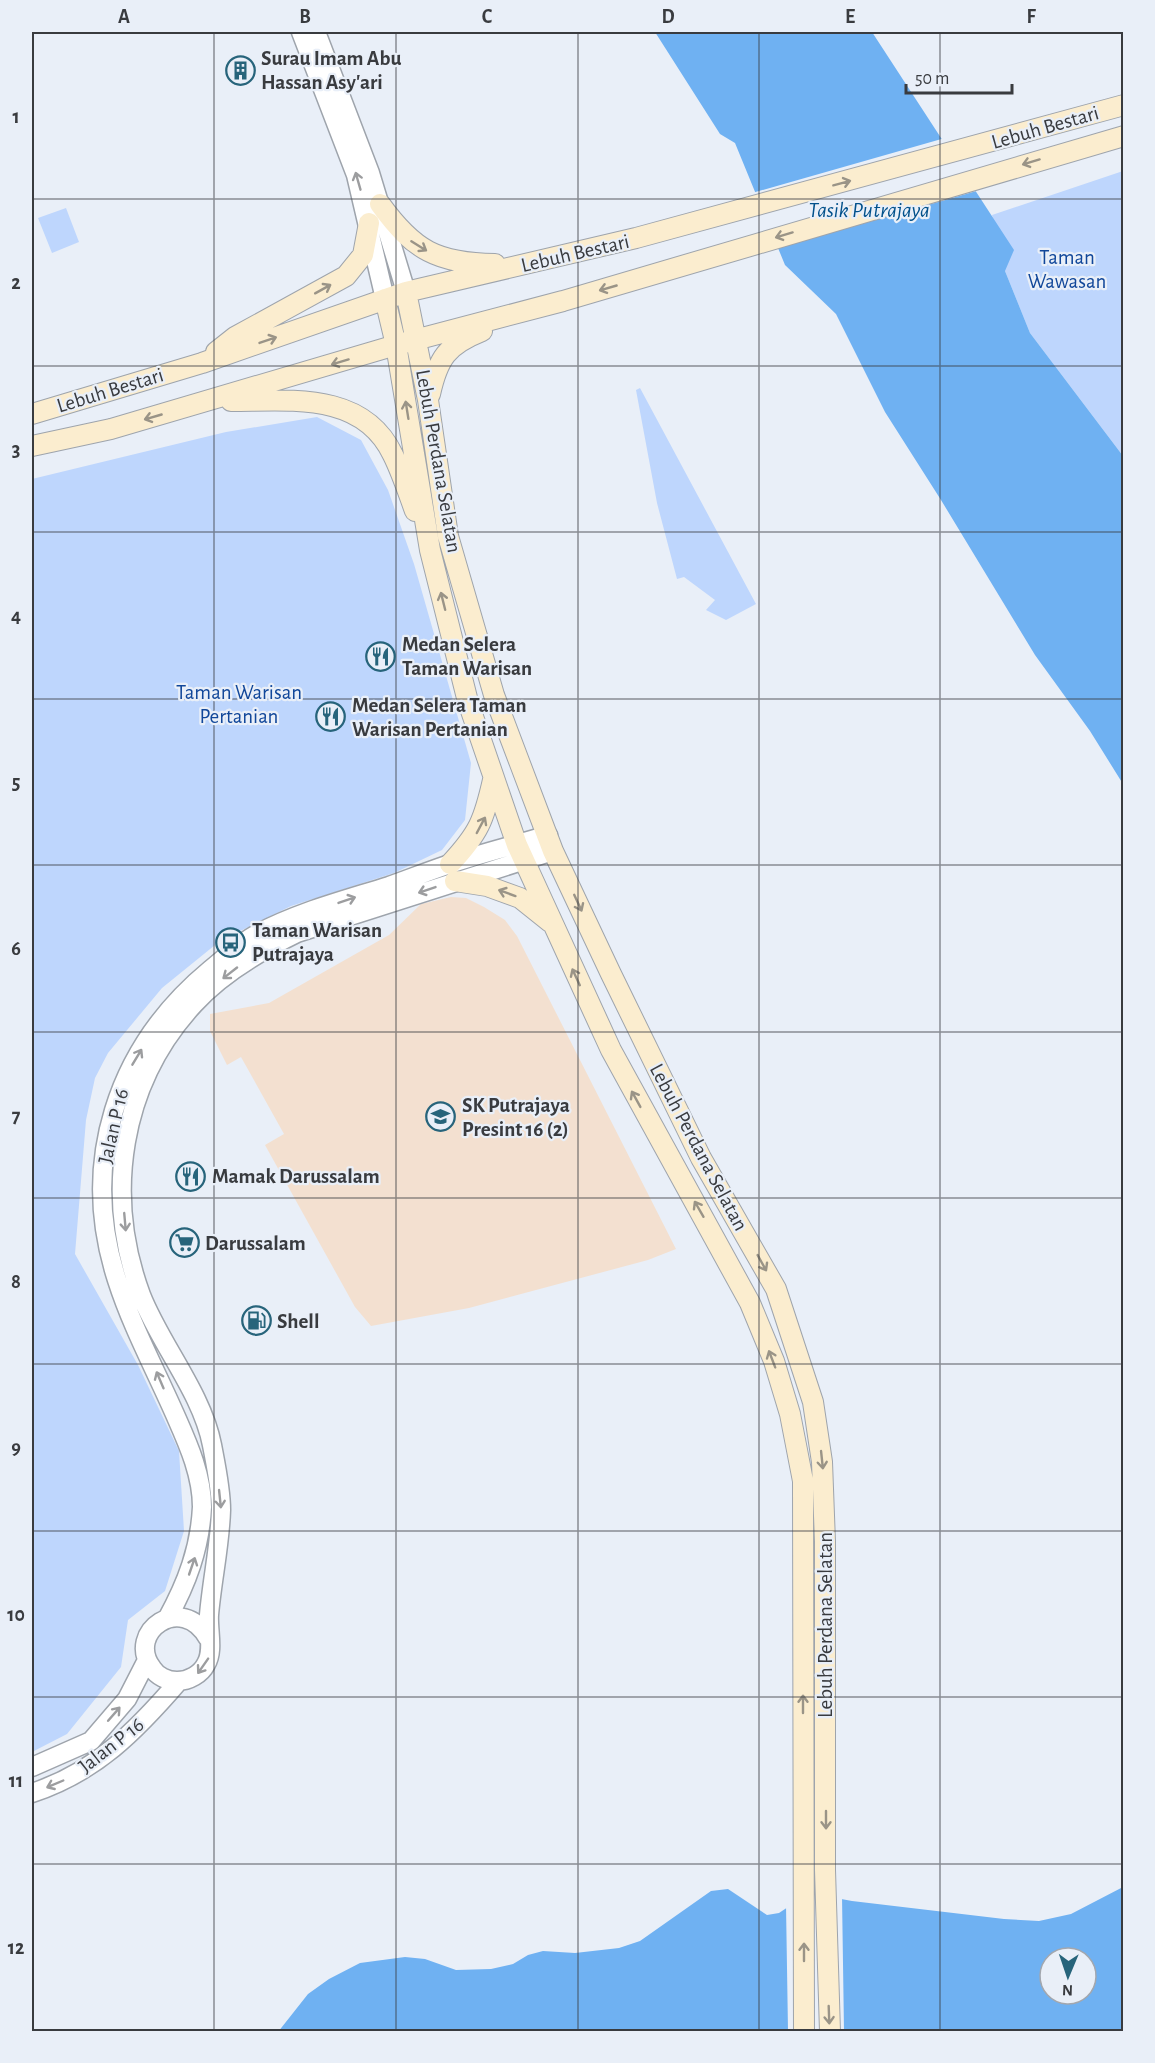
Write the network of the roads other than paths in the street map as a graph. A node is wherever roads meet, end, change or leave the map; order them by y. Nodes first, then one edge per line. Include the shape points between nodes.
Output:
1 (301, 32) edge
2 (316, 32) edge
3 (1124, 105) edge
4 (1124, 136) edge
5 (380, 204) junction
6 (369, 223) junction
7 (527, 264) junction
8 (406, 292) junction
9 (385, 299) junction
10 (563, 301) junction
11 (418, 340) junction
12 (396, 345) junction
13 (202, 363) junction
14 (428, 400) junction
15 (206, 402) junction
16 (32, 414) edge
17 (32, 446) edge
18 (430, 549) junction
19 (494, 778) junction
20 (550, 843) junction
21 (520, 852) junction
22 (453, 872) junction
23 (552, 924) junction
24 (167, 1618) junction
25 (208, 1638) junction
26 (147, 1660) junction
27 (179, 1681) junction
28 (32, 1767) edge
29 (32, 1792) edge
30 (804, 2031) edge
31 (830, 2031) edge

6 -> 1 street via 353,166
2 - 5 street
7 -> 3 main road, Lebuh Bestari via 664,231
4 -> 10 main road, Lebuh Bestari
5 -> 7 main road via 400,231 418,246 443,258 470,263
5 - 8 street
6 - 9 street
13 -> 6 main road via 235,337 346,276 363,255
7 - 8 main road, Lebuh Bestari
8 - 9 main road, Lebuh Bestari
8 - 11 main road, Lebuh Perdana Selatan
9 - 12 main road, Lebuh Perdana Selatan
13 -> 9 main road, Lebuh Bestari
10 - 11 main road, Lebuh Bestari
10 - 14 main road via 463,338 441,357
11 - 12 main road, Lebuh Bestari
11 - 14 main road, Lebuh Perdana Selatan
12 -> 15 main road, Lebuh Bestari
18 -> 12 main road, Lebuh Perdana Selatan
13 - 16 main road, Lebuh Bestari
14 - 20 main road, Lebuh Perdana Selatan via 448,536 494,695
15 -> 17 main road, Lebuh Bestari
15 - 18 main road via 326,402 352,411 377,430 393,454
19 -> 18 main road, Lebuh Perdana Selatan via 468,702
19 - 21 main road, Lebuh Perdana Selatan
22 -> 19 main road via 485,818
20 - 21 street, Jalan P 16
20 -> 31 main road, Lebuh Perdana Selatan via 677,1111 776,1289 813,1402 822,1462 825,1542 825,1870
21 - 22 street, Jalan P 16
21 - 23 main road, Lebuh Perdana Selatan
23 -> 22 main road via 520,898
24 -> 22 street, Jalan P 16 via 195,1558 202,1505 194,1458 117,1281 103,1224 102,1179 113,1104 150,1036 183,992 255,935 291,919
22 -> 25 street, Jalan P 16 via 297,933 231,971 194,1004 168,1038 131,1113 123,1156 122,1196 136,1278 202,1419 211,1442 217,1478 221,1509
30 -> 23 main road, Lebuh Perdana Selatan via 803,1481 790,1414 750,1303 637,1100
24 - 25 street via 196,1622
24 - 26 street, Jalan P 16 via 151,1631 145,1650
25 -> 27 street, Jalan P 16 via 206,1665 190,1679
26 - 27 street via 160,1676
28 -> 26 street, Jalan P 16 via 91,1741 127,1699
27 -> 29 street, Jalan P 16 via 140,1727 106,1755 58,1784

